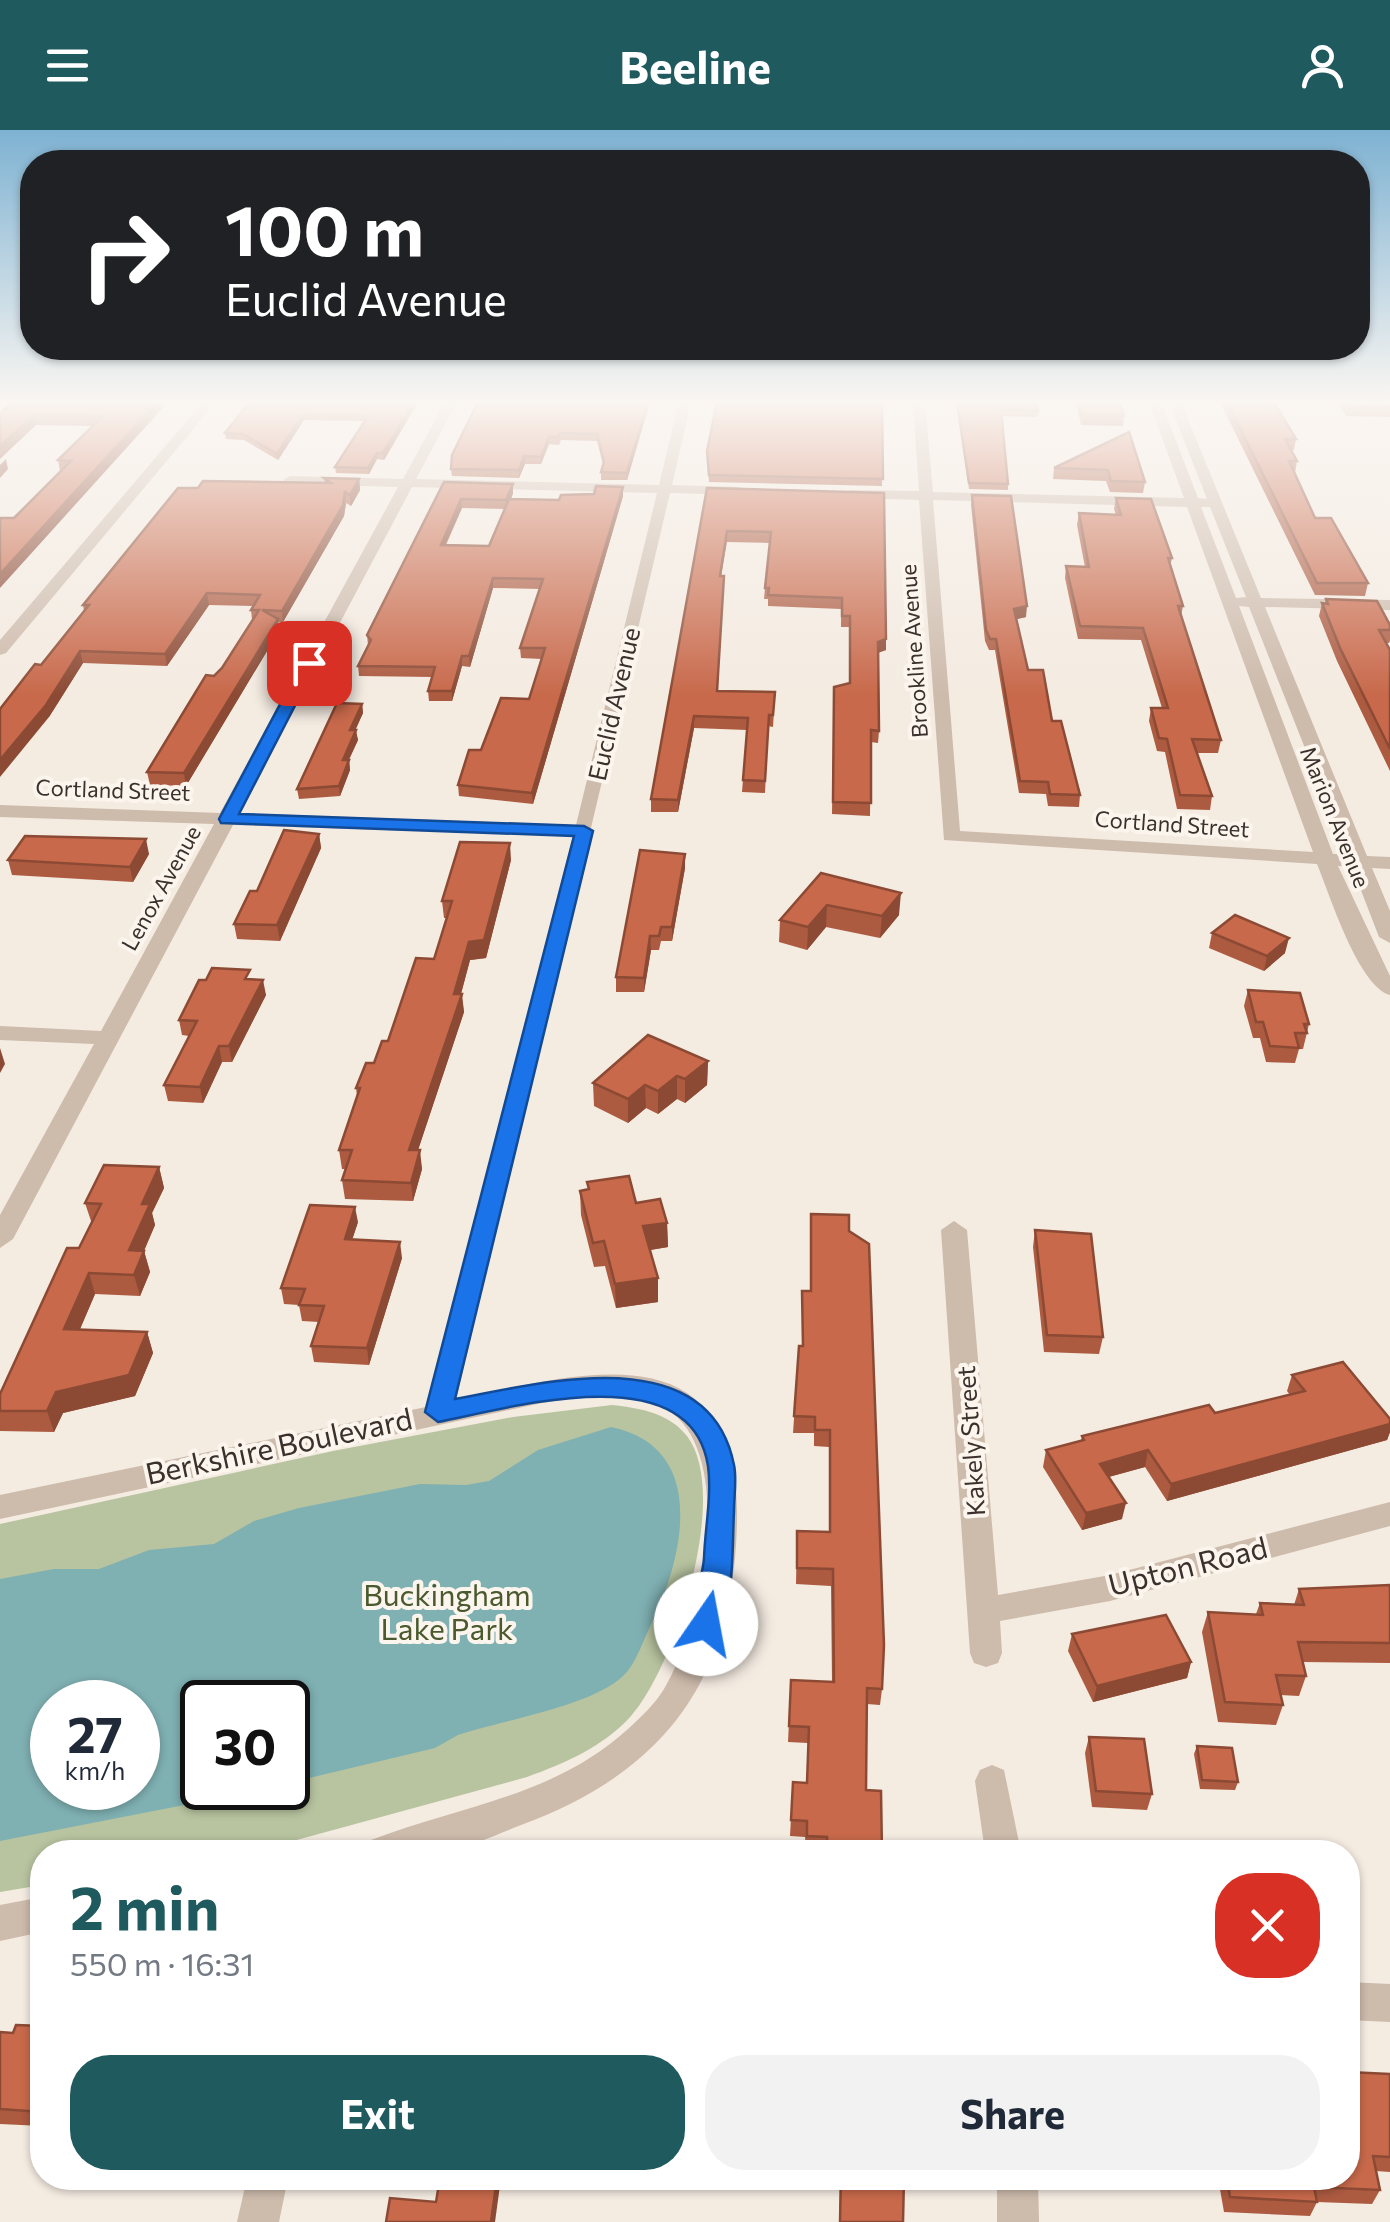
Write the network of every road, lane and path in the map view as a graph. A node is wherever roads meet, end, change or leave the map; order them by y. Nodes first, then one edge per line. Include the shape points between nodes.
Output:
1 (127, 500) edge
2 (399, 500) edge
3 (662, 500) edge
4 (927, 500) edge
5 (1087, 500) edge
6 (1213, 500) edge
7 (1192, 502) junction
8 (1214, 503) junction
9 (1232, 602) junction
10 (1256, 602) junction
11 (1390, 606) edge
12 (0, 650) edge
13 (1270, 712) junction
14 (1298, 714) junction
15 (0, 811) edge
16 (227, 819) junction
17 (584, 831) junction
18 (951, 836) joint
19 (1325, 859) junction
20 (1358, 861) junction
21 (1390, 863) edge
22 (1390, 937) edge
23 (1390, 988) edge
24 (0, 1032) edge
25 (108, 1038) junction
26 (954, 1230) dead end
27 (0, 1239) edge
28 (438, 1412) junction
29 (0, 1508) edge
30 (1390, 1514) edge
31 (984, 1611) junction
32 (986, 1653) dead end
33 (992, 1781) dead end
34 (420, 1840) edge
35 (1000, 1840) edge
36 (30, 1917) edge
37 (0, 1923) edge
38 (1360, 2001) edge
39 (1390, 2002) edge
40 (265, 2190) edge
41 (1018, 2190) edge
42 (258, 2222) edge
43 (1018, 2222) edge

1 - 12 street
2 - 16 street, Lenox Avenue
3 - 17 street, Euclid Avenue
4 - 18 street, Brookline Avenue
5 - 7 street
6 - 8 street, Marion Avenue
7 - 8 street
7 - 9 street, Marion Avenue
8 - 10 street, Marion Avenue
9 - 10 street
9 - 13 street, Marion Avenue
10 - 11 street
10 - 14 street, Marion Avenue
13 - 14 street, Marion Avenue
13 - 19 street, Marion Avenue
14 - 20 street, Marion Avenue
15 - 16 street, Cortland Street
16 - 17 street, Cortland Street
16 - 25 street, Lenox Avenue
17 - 28 street, Euclid Avenue
18 - 19 street, Cortland Street
19 - 20 street, Cortland Street
19 - 23 street, Marion Avenue via 1374,972
20 - 21 street, Cortland Street
20 - 22 street, Marion Avenue
24 - 25 street
25 - 27 street, Lenox Avenue
26 - 31 street, Kakely Street
28 - 29 street, Berkshire Boulevard
28 - 34 street, Berkshire Boulevard via 627,1386 677,1401 704,1424 722,1466 717,1572 695,1659 676,1699 606,1766 522,1806
30 - 31 street, Upton Road via 1110,1588
31 - 32 street, Kakely Street
33 - 35 street
36 - 37 street
38 - 39 street
40 - 42 street
41 - 43 street

